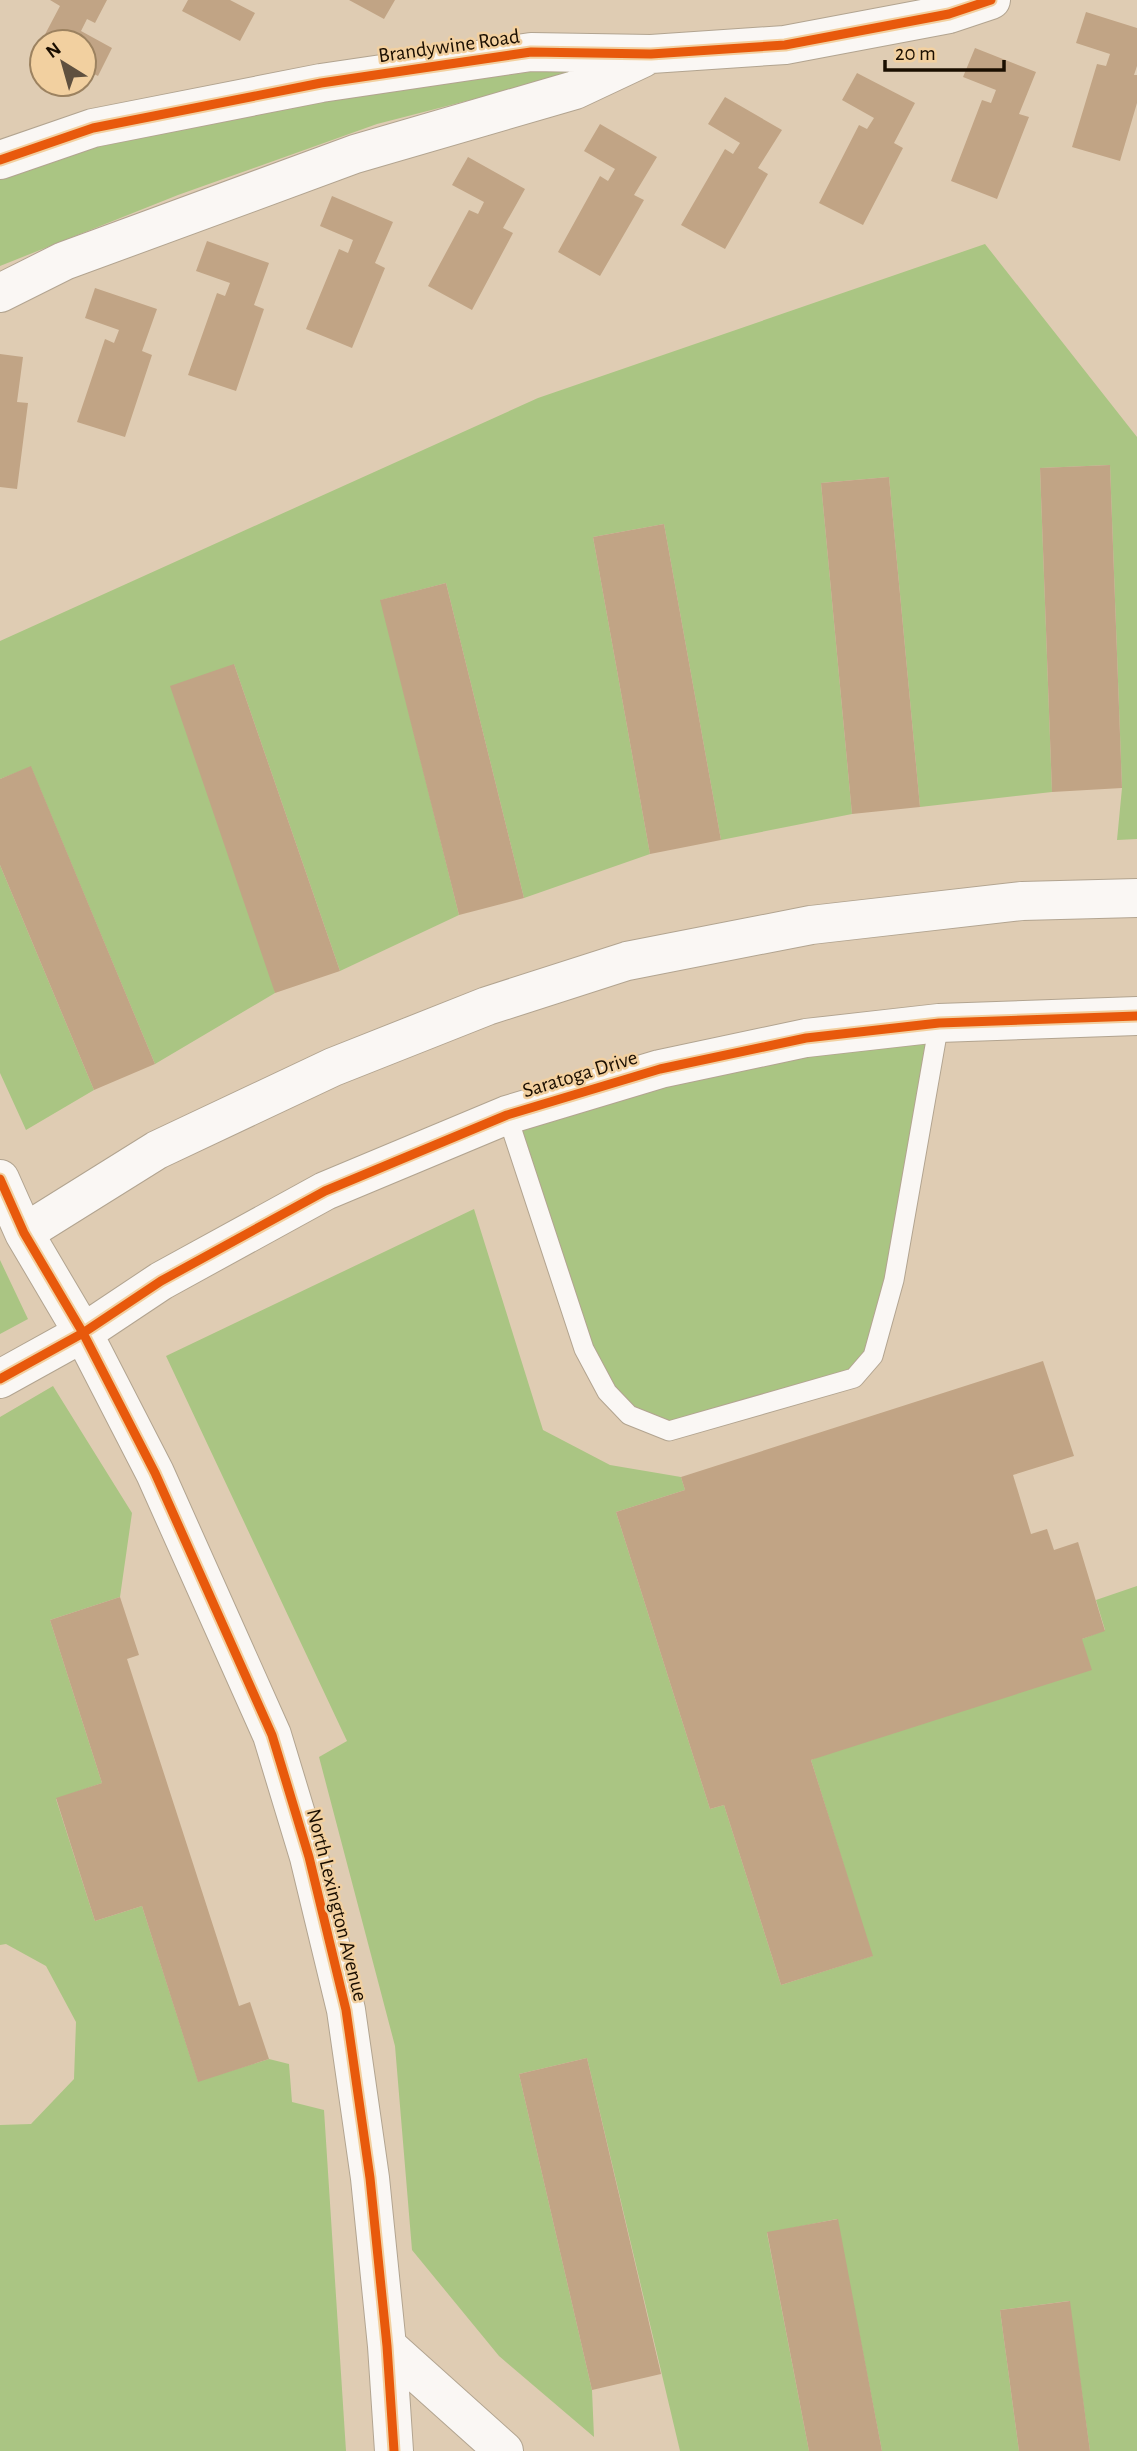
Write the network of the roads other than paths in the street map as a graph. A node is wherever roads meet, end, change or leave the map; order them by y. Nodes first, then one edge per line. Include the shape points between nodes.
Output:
1 (991, 0) edge
2 (651, 54) junction
3 (0, 160) edge
4 (0, 293) edge
5 (1137, 898) edge
6 (1137, 1016) edge
7 (939, 1023) junction
8 (507, 1115) junction
9 (0, 1179) edge
10 (24, 1233) junction
11 (83, 1333) junction
12 (0, 1379) edge
13 (387, 2346) junction
14 (394, 2451) edge
15 (504, 2451) edge

1 - 2 street, Brandywine Road via 949,14 785,45
2 - 3 street, Brandywine Road via 531,52 321,83 93,128
2 - 4 street, Brandywine Road via 575,90 355,154 64,261
5 - 10 street via 1022,901 811,925 627,961 487,1006 333,1067 158,1150
6 - 7 street, Saratoga Drive
7 - 8 street, Saratoga Drive via 806,1038 673,1066
7 - 8 lane via 894,1280 873,1356 854,1378 669,1431 629,1415 607,1392 584,1349
8 - 11 street, Saratoga Drive via 325,1191 161,1281
9 - 10 street, North Lexington Avenue
10 - 11 street, North Lexington Avenue
11 - 12 street, Saratoga Drive
11 - 13 street, North Lexington Avenue via 215,1604 272,1735 298,1821 346,2010
13 - 14 street, North Lexington Avenue
13 - 15 street

